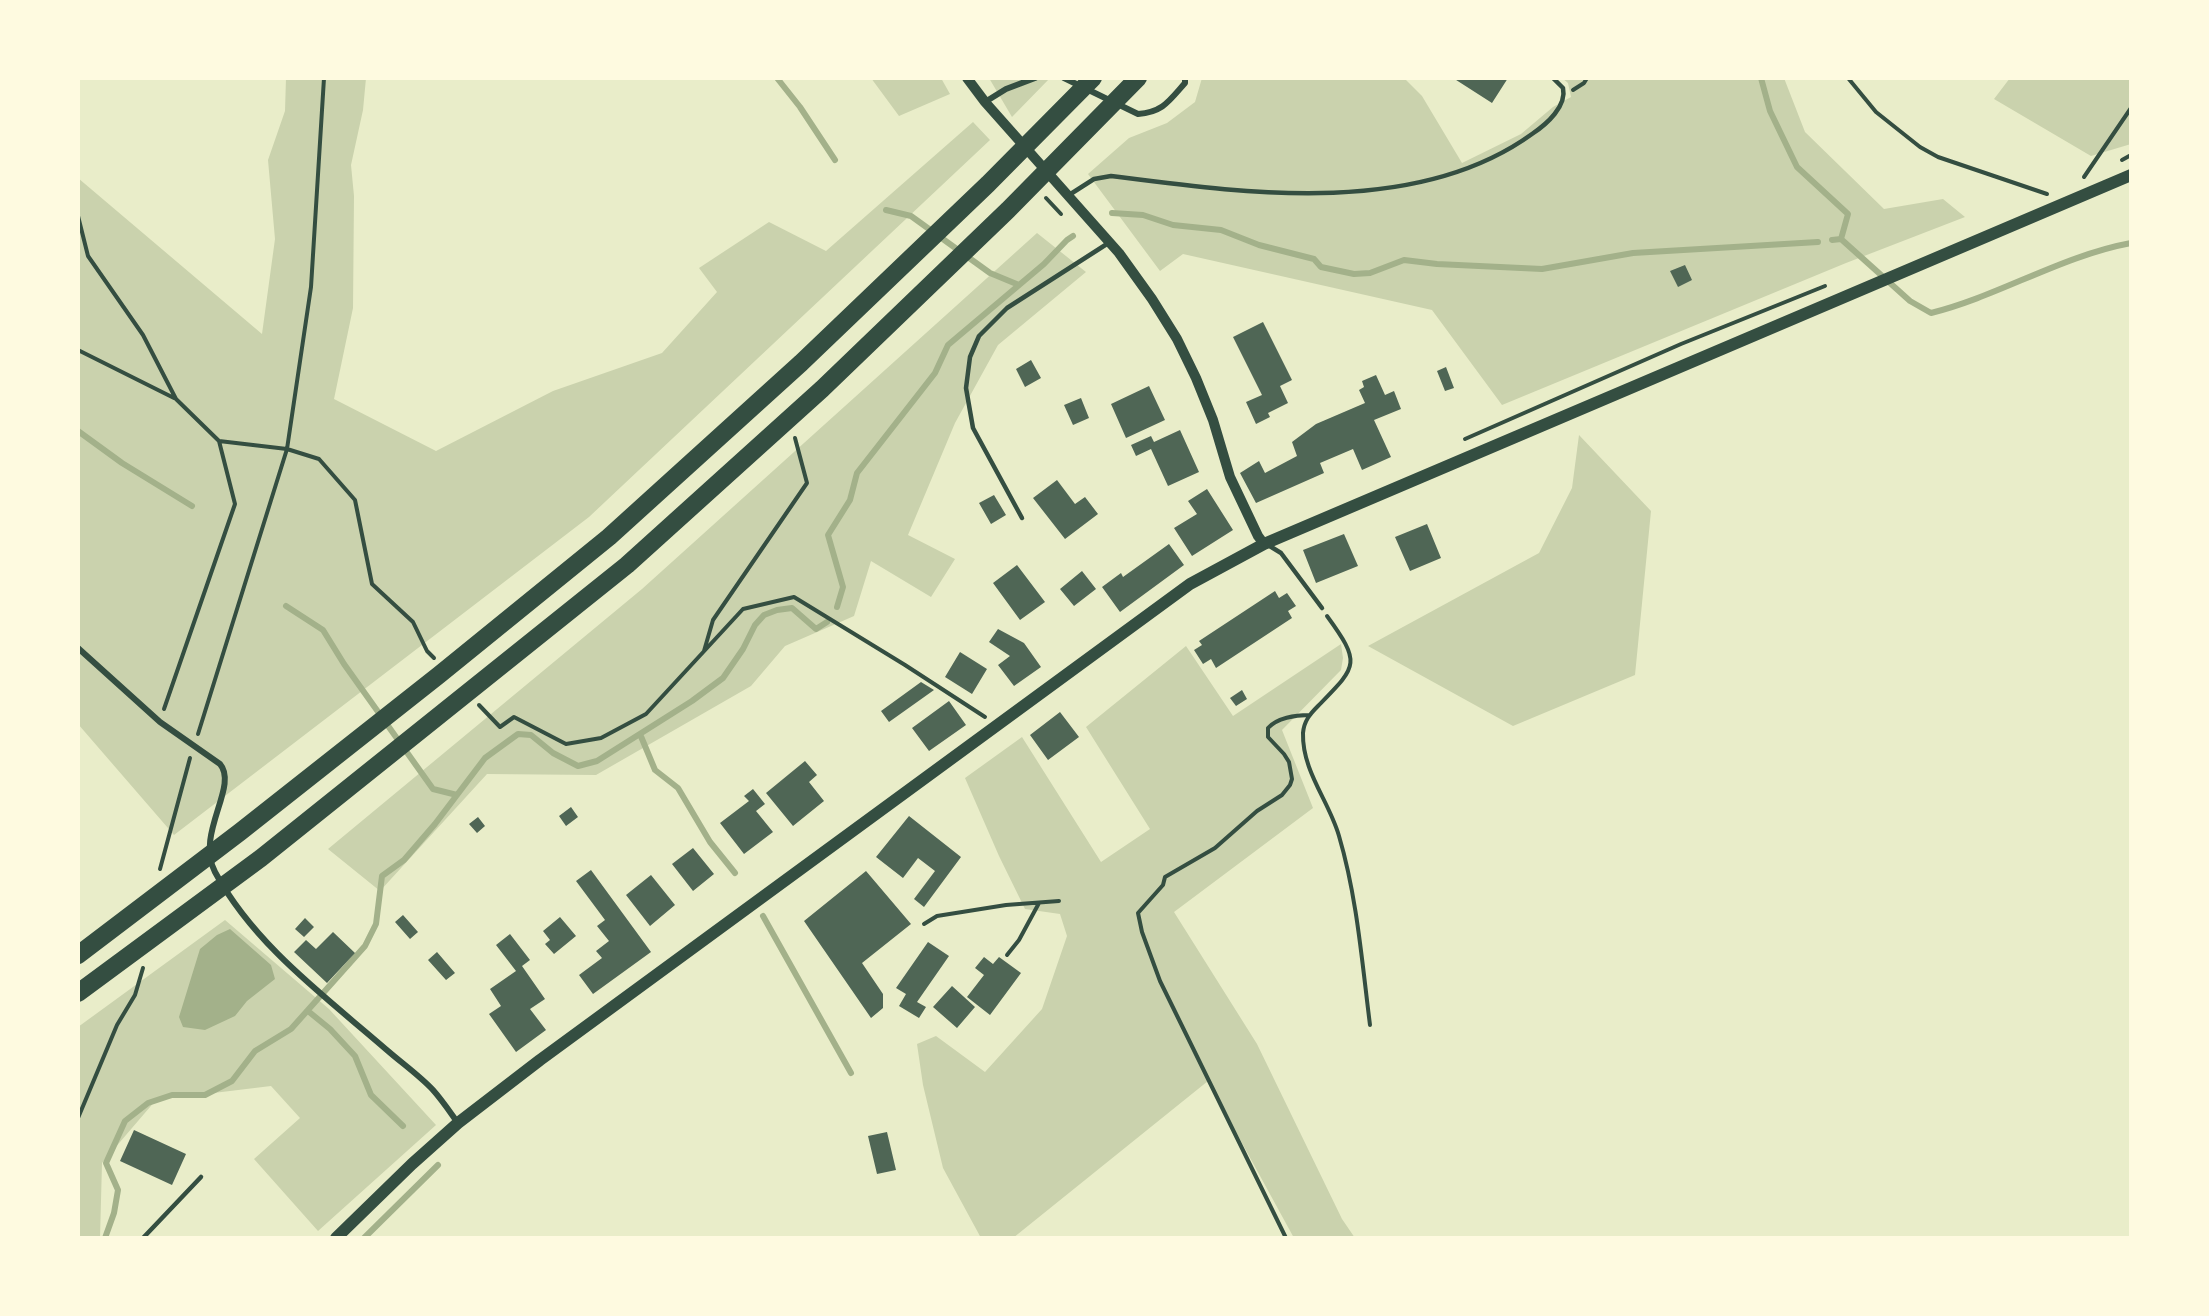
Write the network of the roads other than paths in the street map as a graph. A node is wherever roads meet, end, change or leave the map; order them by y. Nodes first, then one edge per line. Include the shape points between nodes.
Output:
1 (967, 78) edge
2 (1035, 78) edge
3 (1064, 78) edge
4 (1093, 78) edge
5 (1138, 78) edge
6 (1185, 78) edge
7 (1553, 78) edge
8 (985, 102) junction
9 (2131, 175) edge
10 (1069, 195) junction
11 (1110, 242) junction
12 (1022, 519) dead end
13 (1264, 543) junction
14 (1322, 608) road end
15 (78, 648) edge
16 (78, 955) edge
17 (78, 993) edge
18 (458, 1123) junction
19 (201, 1176) dead end
20 (143, 1238) edge
21 (336, 1238) edge

1 - 8 street
2 - 8 street
3 - 6 street via 1138,114 1162,109
4 - 16 highway via 801,363 609,537 249,825
5 - 17 highway via 822,389 627,565 261,858
7 - 10 lane via 1563,88 1563,100 1537,131 1488,160 1434,178 1391,187 1281,194 1111,176 1094,179
8 - 10 street
9 - 13 main road
10 - 11 street
11 - 12 lane via 1007,308 979,336 970,357 966,388 973,428
11 - 13 street via 1177,339 1213,420 1230,477
13 - 14 lane via 1281,553
13 - 18 main road via 1190,584
15 - 18 street via 160,722 225,770 226,785 209,840 214,870 247,920 307,981 432,1089
18 - 21 main road
19 - 20 lane

